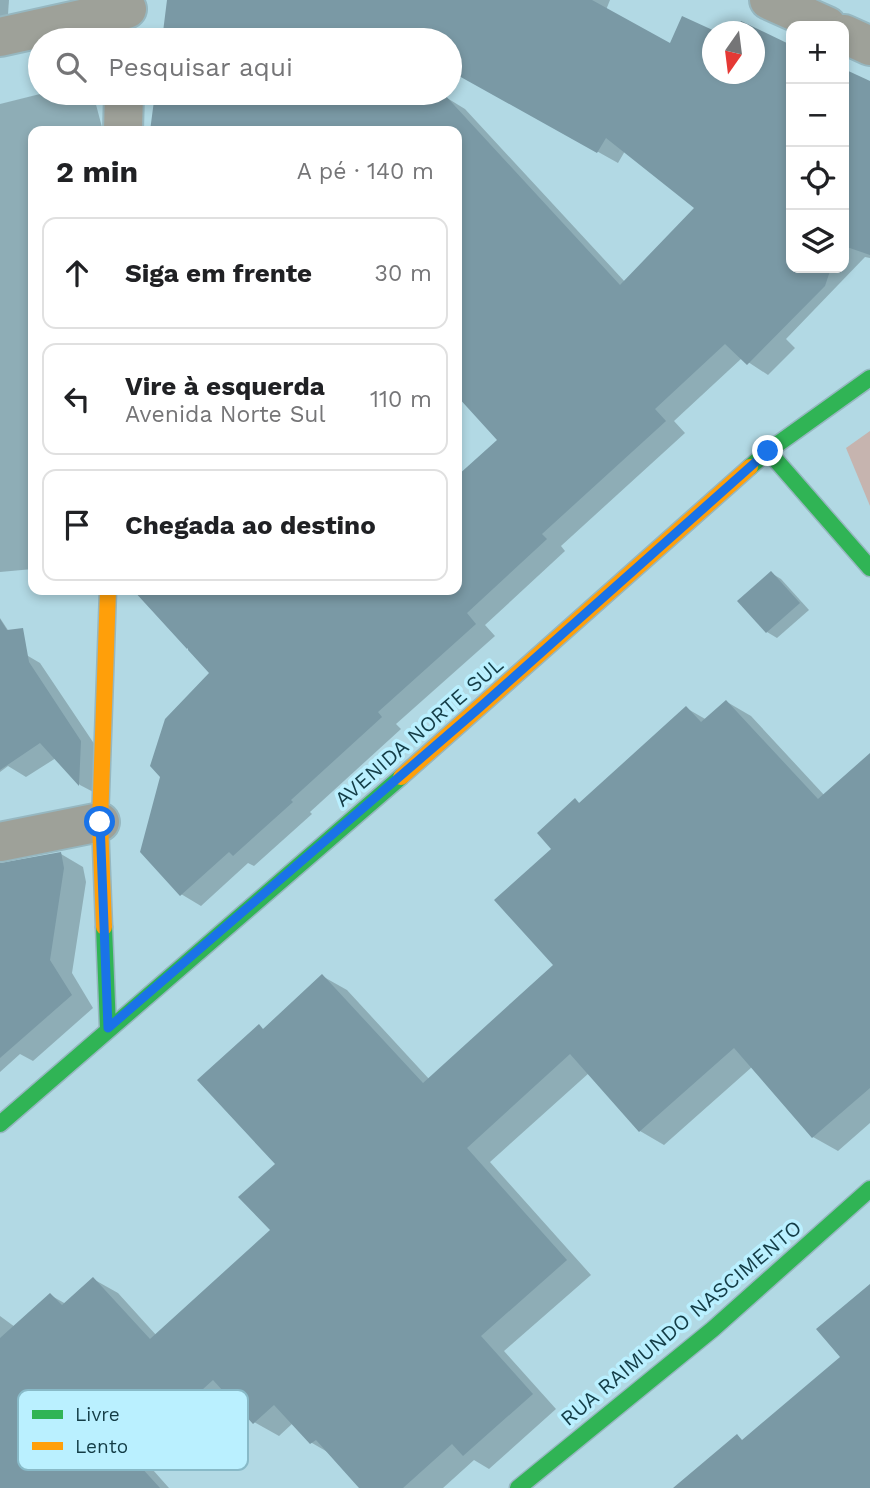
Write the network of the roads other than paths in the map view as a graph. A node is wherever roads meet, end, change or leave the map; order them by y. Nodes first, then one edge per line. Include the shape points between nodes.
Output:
1 (769, 0) edge
2 (127, 16) edge
3 (816, 21) edge
4 (54, 28) edge
5 (28, 32) edge
6 (849, 36) edge
7 (0, 37) edge
8 (870, 46) edge
9 (124, 105) edge
10 (123, 126) edge
11 (870, 377) edge
12 (768, 451) junction
13 (870, 568) edge
14 (108, 595) edge
15 (100, 822) junction
16 (0, 842) edge
17 (108, 1028) junction
18 (0, 1124) edge
19 (870, 1189) edge
20 (518, 1488) edge

1 - 3 street
2 - 4 street
5 - 7 street
6 - 8 street
9 - 10 street
11 - 12 street, AVENIDA NORTE SUL
12 - 13 street
12 - 17 street, AVENIDA NORTE SUL
14 - 15 street
15 - 16 street
15 - 17 street
17 - 18 street, AVENIDA NORTE SUL
19 - 20 street, RUA RAIMUNDO NASCIMENTO via 713,1329

